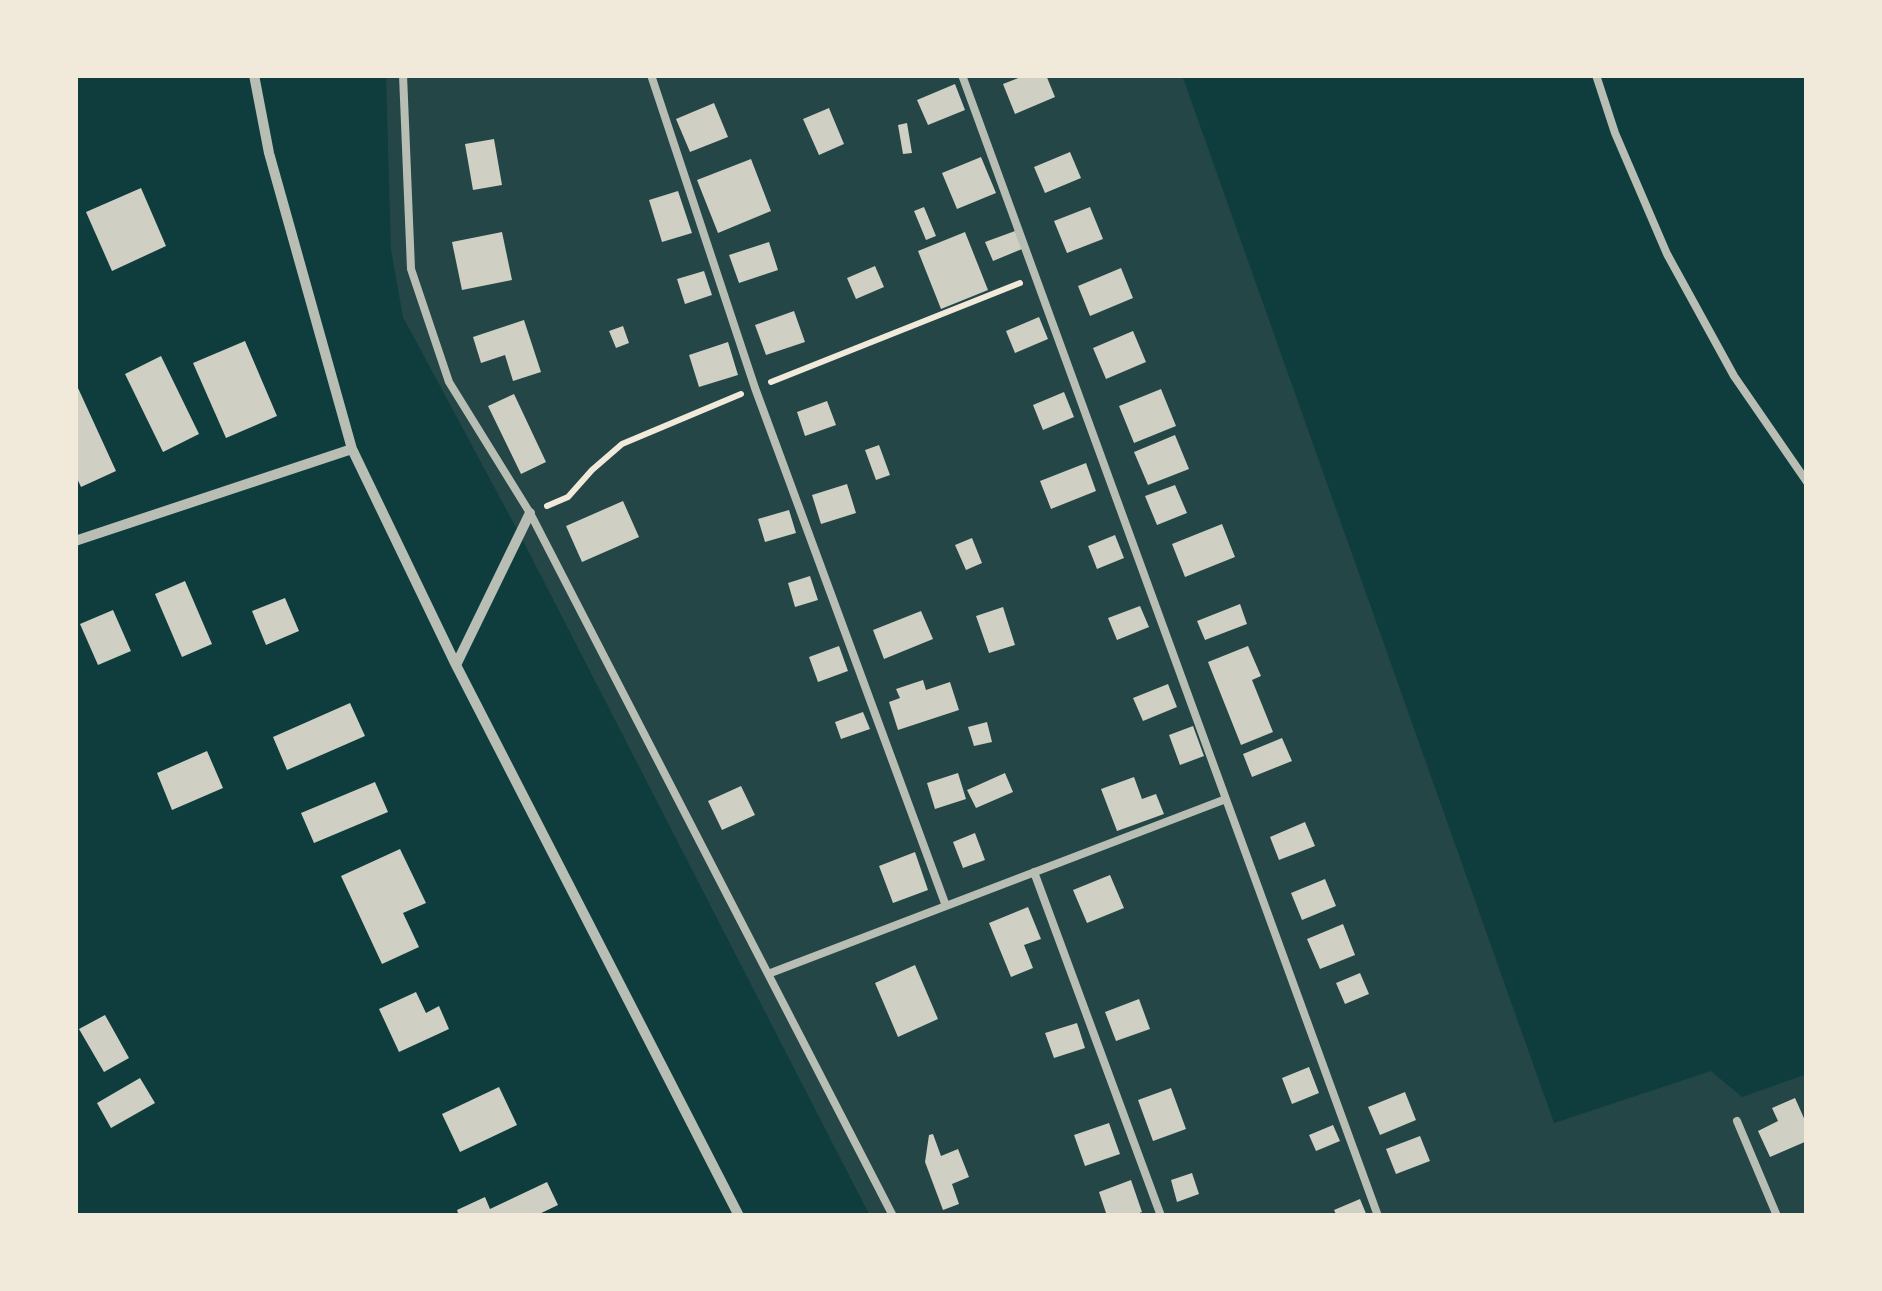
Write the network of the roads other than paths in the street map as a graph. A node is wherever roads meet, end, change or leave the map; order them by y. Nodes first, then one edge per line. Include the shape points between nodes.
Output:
1 (254, 75) edge
2 (403, 75) edge
3 (651, 75) edge
4 (962, 75) edge
5 (1596, 75) edge
6 (352, 449) junction
7 (1807, 482) edge
8 (530, 513) junction
9 (75, 541) edge
10 (456, 665) junction
11 (1226, 799) junction
12 (1034, 872) junction
13 (946, 906) junction
14 (768, 974) junction
15 (1737, 1121) dead end
16 (739, 1216) edge
17 (893, 1216) edge
18 (1161, 1216) edge
19 (1378, 1216) edge
20 (1777, 1216) edge

1 - 6 street via 269,153
2 - 8 lane via 411,269 448,382
3 - 13 lane via 755,388
4 - 11 lane
5 - 7 lane via 1667,254 1734,376
6 - 9 street
6 - 10 street
8 - 10 street
8 - 14 lane
10 - 16 street
11 - 12 lane
11 - 19 lane
12 - 13 lane
12 - 18 lane
13 - 14 lane
14 - 17 lane
15 - 20 lane

